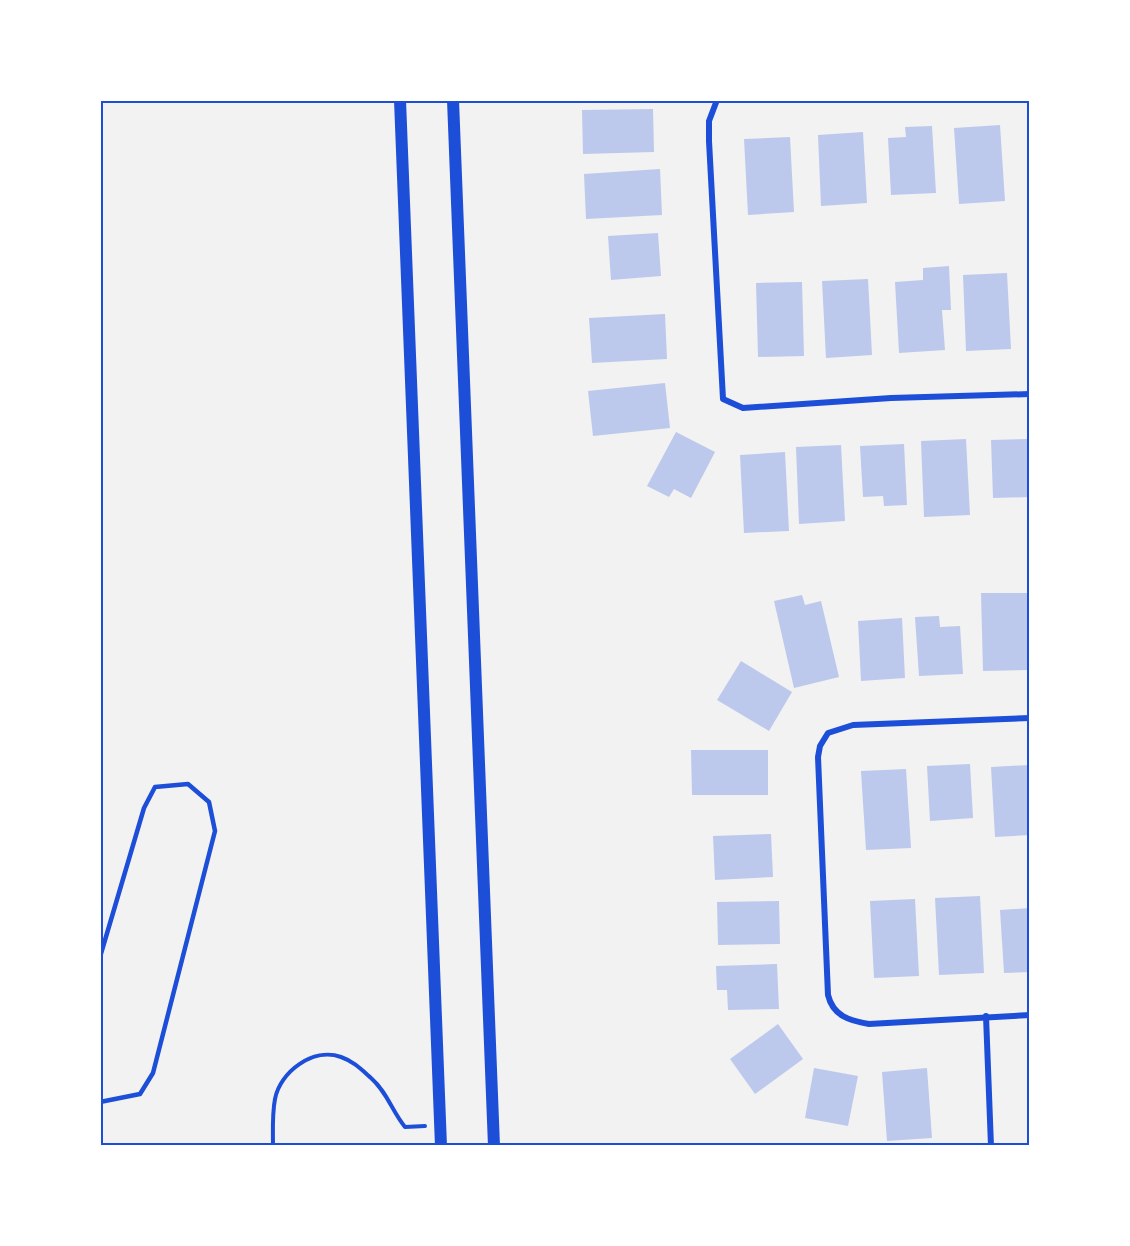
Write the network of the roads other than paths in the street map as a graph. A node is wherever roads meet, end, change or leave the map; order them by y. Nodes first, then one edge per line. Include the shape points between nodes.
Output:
1 (400, 100) edge
2 (453, 100) edge
3 (715, 102) edge
4 (1029, 394) edge
5 (1029, 718) edge
6 (100, 957) edge
7 (1029, 1014) edge
8 (986, 1016) junction
9 (100, 1102) edge
10 (441, 1146) edge
11 (494, 1146) edge
12 (991, 1146) edge

1 - 10 main road
2 - 11 main road
3 - 4 street via 709,141 721,332 721,398 743,408
5 - 8 street via 853,725 828,733 818,757 828,995 834,1010 851,1022 869,1024
6 - 9 lane via 144,808 155,787 188,784 209,802 215,831 153,1073 140,1094
7 - 8 street
8 - 12 street

